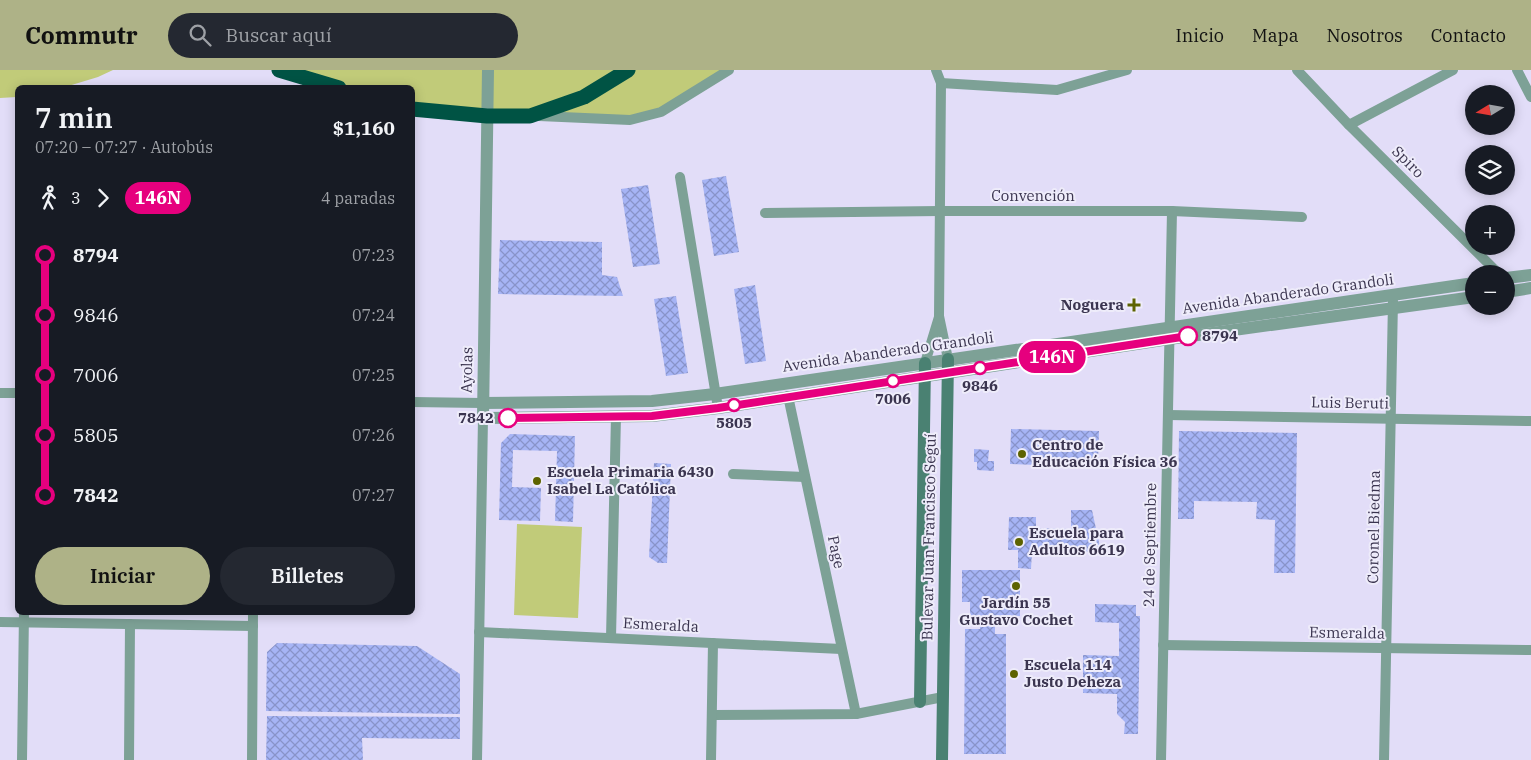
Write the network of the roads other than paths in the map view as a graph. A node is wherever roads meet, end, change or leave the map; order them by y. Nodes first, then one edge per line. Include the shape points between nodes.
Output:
1 (279, 70) edge
2 (488, 70) edge
3 (628, 70) edge
4 (729, 70) edge
5 (936, 70) edge
6 (1126, 70) edge
7 (1297, 70) edge
8 (1453, 70) edge
9 (1517, 70) edge
10 (941, 83) junction
11 (329, 85) edge
12 (1531, 97) edge
13 (415, 109) edge
14 (487, 116) junction
15 (530, 116) junction
16 (1349, 125) junction
17 (680, 177) dead end
18 (940, 211) junction
19 (1172, 211) junction
20 (765, 214) dead end
21 (1302, 217) dead end
22 (1491, 265) edge
23 (1531, 275) edge
24 (1515, 277) edge
25 (1465, 285) edge
26 (1531, 288) edge
27 (1515, 291) edge
28 (1465, 297) edge
29 (1392, 301) junction
30 (939, 316) junction
31 (1169, 333) junction
32 (948, 359) junction
33 (925, 362) junction
34 (948, 372) junction
35 (925, 376) junction
36 (0, 393) edge
37 (15, 393) edge
38 (715, 394) junction
39 (788, 396) junction
40 (415, 402) edge
41 (482, 403) junction
42 (718, 408) junction
43 (1168, 415) junction
44 (616, 416) junction
45 (483, 418) junction
46 (1390, 418) junction
47 (1531, 421) edge
48 (733, 474) dead end
49 (805, 477) junction
50 (253, 615) edge
51 (23, 618) edge
52 (0, 622) edge
53 (130, 624) junction
54 (253, 626) junction
55 (479, 632) junction
56 (611, 638) junction
57 (713, 643) junction
58 (1163, 645) junction
59 (1386, 648) junction
60 (841, 649) junction
61 (1531, 650) edge
62 (943, 697) junction
63 (920, 702) junction
64 (856, 714) junction
65 (712, 715) junction
66 (22, 760) edge
67 (129, 760) edge
68 (252, 760) edge
69 (477, 760) edge
70 (711, 760) edge
71 (942, 760) edge
72 (1161, 760) edge
73 (1384, 760) edge

1 - 11 highway
2 - 14 street, Ayolas
3 - 15 highway via 584,97
4 - 15 street via 661,112 630,120
5 - 10 street, Bulevar Juan Francisco Seguí
6 - 10 street via 1057,90
7 - 16 street, Spiro
8 - 16 street
9 - 12 street
10 - 18 street, Bulevar Juan Francisco Seguí
13 - 14 highway
14 - 15 highway
14 - 41 street, Ayolas
16 - 22 street, Spiro
17 - 38 street
18 - 19 street, Convención
18 - 20 street, Convención
18 - 30 street, Bulevar Juan Francisco Seguí
19 - 21 street, Convención
19 - 31 street, 24 de Septiembre
23 - 24 street
25 - 29 street, Avenida Abanderado Grandoli
26 - 27 street
28 - 29 street, Avenida Abanderado Grandoli
29 - 31 street, Avenida Abanderado Grandoli
29 - 46 street, Coronel Biedma
30 - 32 street, Bulevar Juan Francisco Seguí
30 - 33 street, Bulevar Juan Francisco Seguí
31 - 32 street, Avenida Abanderado Grandoli
31 - 34 street, Avenida Abanderado Grandoli
31 - 43 street, 24 de Septiembre
32 - 33 street, Avenida Abanderado Grandoli
32 - 34 main road, Bulevar Juan Francisco Seguí
33 - 35 main road, Bulevar Juan Francisco Seguí
33 - 38 street, Avenida Abanderado Grandoli
34 - 35 street, Avenida Abanderado Grandoli
34 - 62 main road, Bulevar Juan Francisco Seguí
35 - 39 street, Avenida Abanderado Grandoli
35 - 63 main road, Bulevar Juan Francisco Seguí
36 - 37 street
38 - 41 street, Avenida Abanderado Grandoli via 652,401
38 - 42 street
39 - 42 street, Avenida Abanderado Grandoli
39 - 49 street, Page
40 - 41 street
41 - 45 street, Ayolas
42 - 44 street, Avenida Abanderado Grandoli via 652,416
43 - 46 street, Luis Beruti
43 - 58 street, 24 de Septiembre
44 - 45 street, Avenida Abanderado Grandoli
44 - 56 street
45 - 55 street, Ayolas
46 - 47 street, Luis Beruti
46 - 59 street, Coronel Biedma
48 - 49 street
49 - 60 street, Page
50 - 54 street
51 - 52 street
51 - 53 street
51 - 66 street
53 - 54 street
53 - 67 street
54 - 68 street
55 - 56 street, Esmeralda
55 - 69 street, Ayolas
56 - 57 street, Esmeralda
57 - 60 street, Esmeralda
57 - 65 street
58 - 59 street, Esmeralda
58 - 72 street, 24 de Septiembre
59 - 61 street, Esmeralda
59 - 73 street, Coronel Biedma
60 - 64 street, Page
62 - 63 street
62 - 71 main road, Bulevar Juan Francisco Seguí
63 - 64 street
64 - 65 street
65 - 70 street

